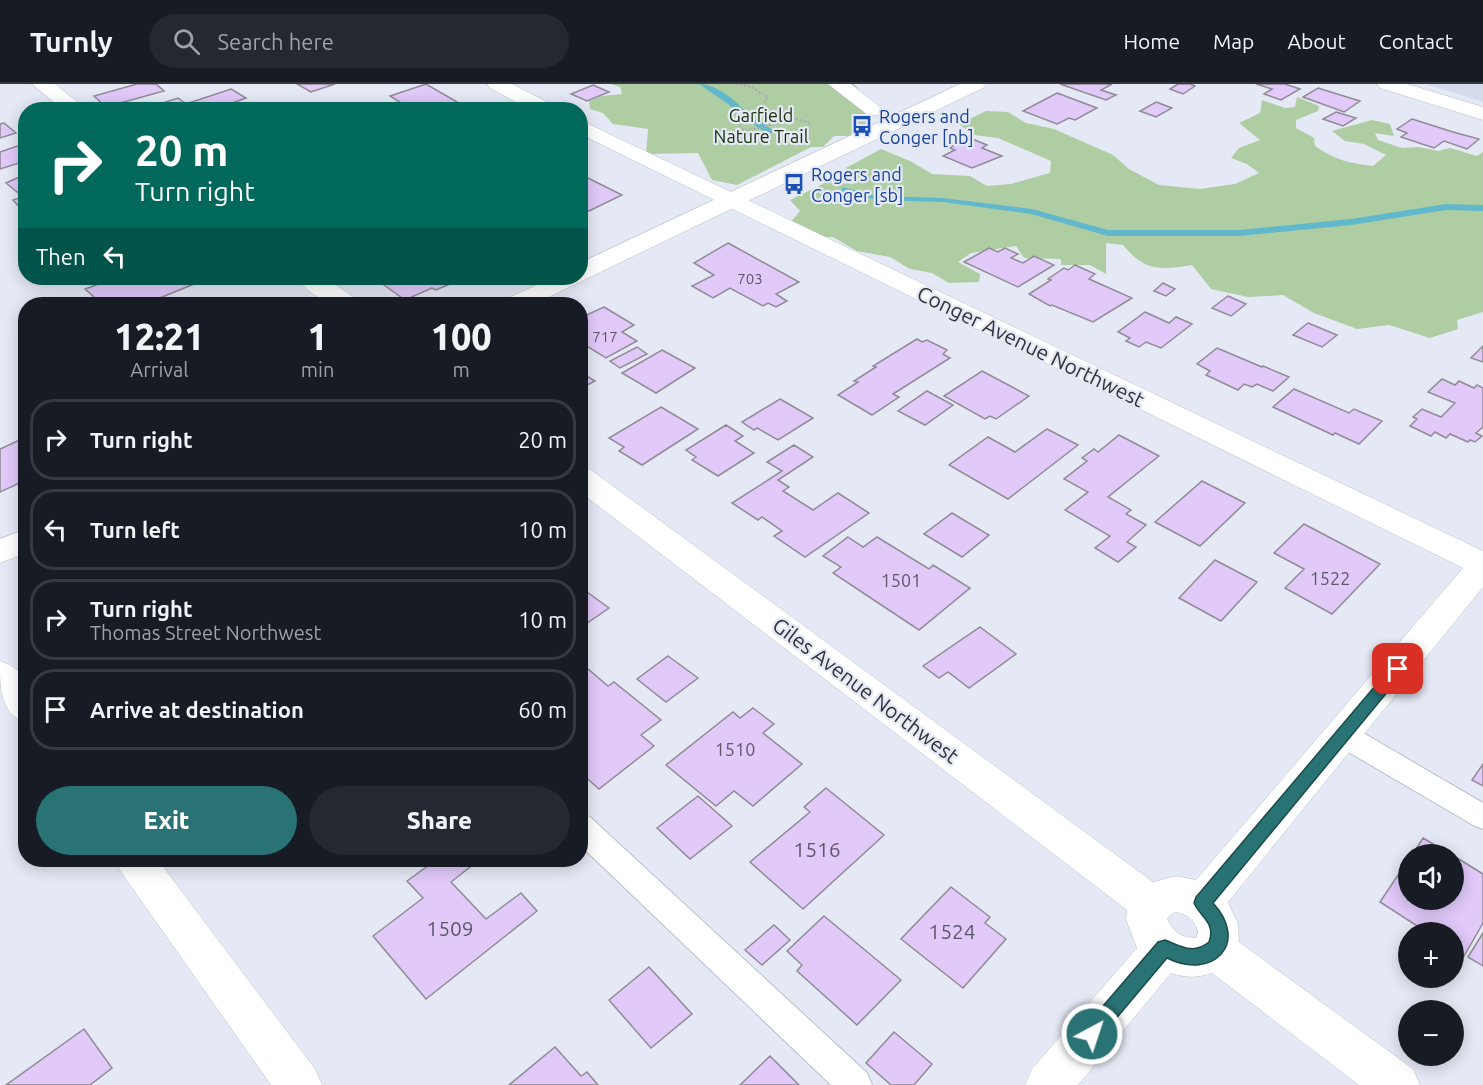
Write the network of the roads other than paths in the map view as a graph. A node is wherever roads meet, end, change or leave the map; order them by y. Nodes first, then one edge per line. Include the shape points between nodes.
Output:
1 (42, 84) edge
2 (497, 84) edge
3 (838, 84) edge
4 (976, 84) edge
5 (1387, 84) edge
6 (66, 102) edge
7 (532, 102) edge
8 (875, 111) dead end
9 (1483, 114) edge
10 (588, 130) edge
11 (731, 200) junction
12 (588, 269) edge
13 (320, 285) edge
14 (556, 285) edge
15 (337, 297) edge
16 (530, 297) edge
17 (588, 483) edge
18 (18, 544) edge
19 (0, 552) edge
20 (1483, 565) edge
21 (0, 674) edge
22 (18, 698) edge
23 (1342, 735) junction
24 (1483, 817) edge
25 (588, 834) edge
26 (140, 867) edge
27 (1202, 903) junction
28 (1151, 904) junction
29 (1165, 948) junction
30 (1214, 949) junction
31 (299, 1085) edge
32 (855, 1085) edge
33 (1048, 1085) edge
34 (1397, 1085) edge

1 - 6 street
2 - 7 street
3 - 8 street
4 - 11 street
5 - 9 street
10 - 11 street, Conger Avenue Northwest
11 - 12 street
11 - 20 street, Conger Avenue Northwest
13 - 15 street
14 - 16 street
17 - 28 street, Giles Avenue Northwest
18 - 19 street
20 - 23 street
21 - 22 street
23 - 24 lane
23 - 27 street
25 - 32 lane
26 - 31 street
27 - 28 street via 1176,894
27 - 30 street via 1220,929
28 - 29 street via 1146,914 1147,925
29 - 30 street via 1184,958 1197,958
29 - 33 street
30 - 34 street

